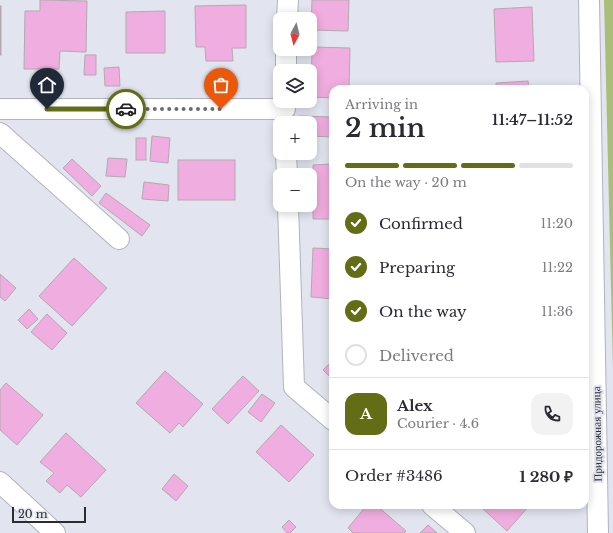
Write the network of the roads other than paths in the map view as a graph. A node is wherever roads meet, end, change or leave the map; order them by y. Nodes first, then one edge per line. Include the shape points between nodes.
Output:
1 (288, 0) edge
2 (590, 0) edge
3 (287, 12) edge
4 (0, 109) edge
5 (285, 111) edge
6 (0, 133) edge
7 (288, 212) edge
8 (119, 239) dead end
9 (329, 417) edge
10 (0, 482) edge
11 (437, 509) edge
12 (55, 533) edge
13 (465, 533) edge
14 (598, 533) edge

1 - 3 street
2 - 14 street, Придорожная улица
4 - 5 street
6 - 8 street
7 - 9 street via 294,387
10 - 12 street
11 - 13 street

